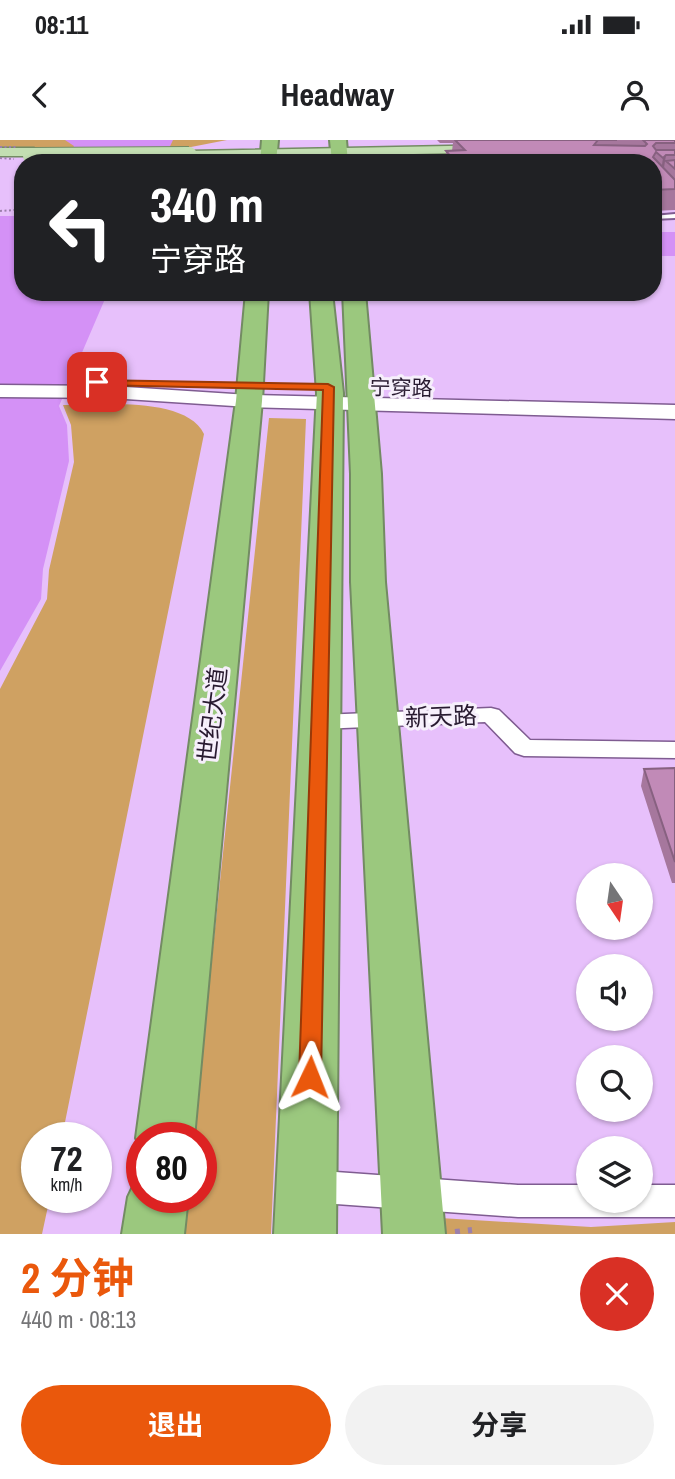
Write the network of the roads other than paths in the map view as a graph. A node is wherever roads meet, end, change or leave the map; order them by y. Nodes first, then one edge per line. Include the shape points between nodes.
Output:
1 (253, 145) edge
2 (515, 146) edge
3 (318, 151) edge
4 (339, 151) edge
5 (269, 152) edge
6 (0, 154) edge
7 (188, 154) junction
8 (256, 301) edge
9 (323, 301) edge
10 (353, 301) edge
11 (0, 381) edge
12 (116, 387) junction
13 (0, 391) edge
14 (250, 393) junction
15 (344, 395) junction
16 (675, 396) edge
17 (675, 412) edge
18 (378, 720) junction
19 (320, 722) junction
20 (675, 750) edge
21 (166, 1122) edge
22 (307, 1186) junction
23 (411, 1193) junction
24 (675, 1201) edge
25 (156, 1213) edge
26 (153, 1234) edge
27 (305, 1234) edge
28 (414, 1234) edge

1 - 5 main road
1 - 7 main road
2 - 4 main road
3 - 4 main road
3 - 5 main road
5 - 7 main road
6 - 7 main road, bridge
8 - 14 highway, 世纪大道
9 - 15 highway
10 - 15 highway
11 - 12 main road
12 - 13 main road
12 - 14 main road
14 - 15 main road
14 - 21 highway, 世纪大道
15 - 16 main road, 宁穿路
15 - 17 main road
15 - 18 highway via 369,510 368,582
15 - 19 highway
18 - 19 street, 新天路
18 - 20 street, 新天路 via 491,715 524,748
18 - 23 highway
19 - 22 highway
22 - 23 street
22 - 27 highway
23 - 24 street via 518,1201
23 - 28 highway
25 - 26 highway

